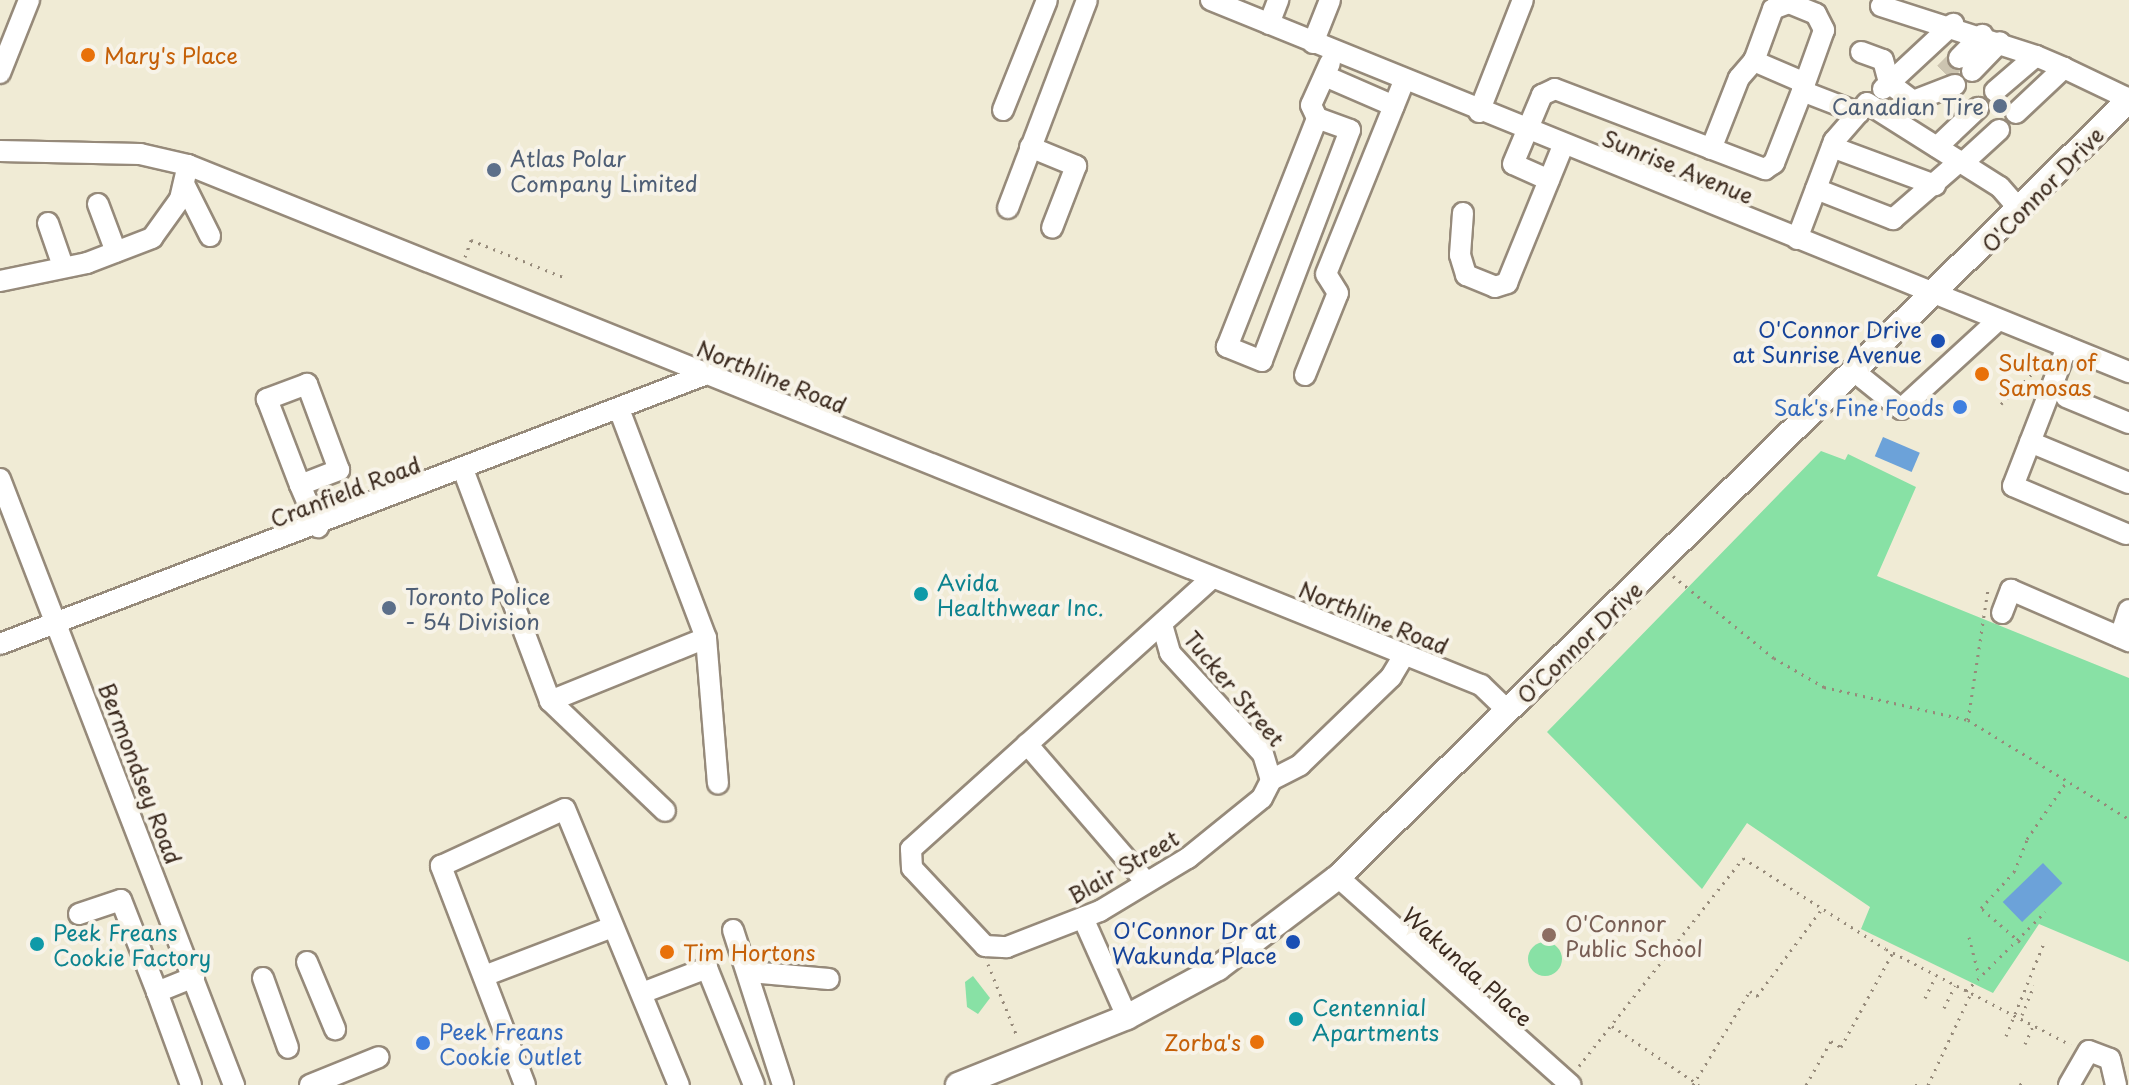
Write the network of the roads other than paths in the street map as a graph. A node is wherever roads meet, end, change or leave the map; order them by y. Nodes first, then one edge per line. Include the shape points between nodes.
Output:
1 (29, 0) edge
2 (1047, 0) edge
3 (1087, 0) edge
4 (1211, 0) edge
5 (1278, 0) edge
6 (1330, 0) edge
7 (1523, 0) edge
8 (1881, 6) dead end
9 (1269, 24) junction
10 (1953, 24) junction
11 (1991, 39) junction
12 (1313, 43) junction
13 (1334, 51) junction
14 (1861, 52) dead end
15 (2036, 56) junction
16 (1754, 61) junction
17 (1965, 64) tunnel mouth
18 (2064, 68) junction
19 (0, 73) edge
20 (1325, 76) junction
21 (1398, 78) junction
22 (1949, 79) tunnel mouth
23 (1889, 83) junction
24 (1803, 87) junction
25 (1995, 91) dead end
26 (2129, 99) edge
27 (1387, 104) junction
28 (1863, 108) junction
29 (1978, 108) dead end
30 (1003, 110) dead end
31 (1479, 112) junction
32 (2016, 113) dead end
33 (1317, 118) junction
34 (1999, 130) dead end
35 (1526, 131) junction
36 (1563, 146) junction
37 (1030, 147) junction
38 (1832, 147) junction
39 (1937, 147) junction
40 (1711, 149) junction
41 (0, 151) edge
42 (1962, 162) junction
43 (186, 175) junction
44 (1549, 180) junction
45 (1935, 185) junction
46 (1816, 189) junction
47 (98, 204) dead end
48 (1008, 208) dead end
49 (2020, 210) junction
50 (1463, 213) dead end
51 (48, 223) dead end
52 (1052, 228) dead end
53 (210, 236) dead end
54 (1797, 239) junction
55 (116, 252) junction
56 (63, 266) junction
57 (0, 281) edge
58 (1936, 295) junction
59 (1998, 320) junction
60 (2067, 347) junction
61 (1855, 372) junction
62 (2129, 372) edge
63 (704, 375) junction
64 (1305, 375) dead end
65 (2066, 397) dead end
66 (619, 409) junction
67 (2129, 423) edge
68 (2030, 442) junction
69 (464, 472) junction
70 (1, 483) edge
71 (2129, 483) edge
72 (300, 485) junction
73 (7, 516) edge
74 (318, 527) junction
75 (2128, 533) edge
76 (1212, 578) junction
77 (2129, 610) edge
78 (2002, 613) dead end
79 (57, 623) junction
80 (1163, 628) junction
81 (706, 638) junction
82 (2124, 639) edge
83 (0, 644) edge
84 (1404, 655) junction
85 (550, 701) junction
86 (1508, 711) junction
87 (1027, 744) junction
88 (1271, 780) junction
89 (718, 784) dead end
90 (665, 811) dead end
91 (1338, 877) junction
92 (1146, 882) junction
93 (79, 914) dead end
94 (1083, 918) junction
95 (610, 928) junction
96 (733, 930) dead end
97 (307, 962) dead end
98 (750, 972) junction
99 (484, 976) junction
100 (194, 977) junction
101 (263, 978) dead end
102 (829, 979) dead end
103 (157, 992) junction
104 (642, 993) junction
105 (1127, 1017) junction
106 (335, 1029) dead end
107 (288, 1048) dead end
108 (379, 1057) dead end
109 (191, 1085) edge
110 (234, 1085) edge
111 (310, 1085) edge
112 (525, 1085) edge
113 (679, 1085) edge
114 (754, 1085) edge
115 (783, 1085) edge
116 (958, 1085) edge
117 (1571, 1085) edge
118 (2069, 1085) edge
119 (2116, 1085) edge

1 - 19 street
2 - 30 street
3 - 37 street
4 - 9 street, Sunrise Avenue
5 - 9 street
6 - 12 street
7 - 31 street
8 - 10 street
9 - 12 street, Sunrise Avenue
10 - 11 street
10 - 23 street
11 - 15 street
11 - 17 street
12 - 13 street, Sunrise Avenue
13 - 20 street
13 - 21 street, Sunrise Avenue
14 - 23 street via 1883,60
15 - 18 street
15 - 25 street
16 - 24 street
16 - 24 street via 1773,9 1789,3 1816,14 1824,30
16 - 40 street via 1739,78
18 - 26 street
18 - 32 street
20 - 27 street
20 - 33 street via 1311,105
21 - 27 street
21 - 31 street, Sunrise Avenue
22 - 23 street via 1926,98 1913,101
23 - 28 street
24 - 28 street
24 - 40 street via 1774,163 1765,169
26 - 49 main road, O'Connor Drive
27 - 64 street via 1326,274 1338,293
28 - 38 street
28 - 39 street
29 - 39 street
31 - 35 street, Sunrise Avenue
33 - 33 street via 1350,130 1262,361 1227,347
34 - 42 street
35 - 36 street, Sunrise Avenue
35 - 40 street via 1542,95 1555,89
35 - 44 street via 1513,164
36 - 44 street
36 - 54 street, Sunrise Avenue
37 - 48 street
37 - 52 street via 1076,166
38 - 45 street
38 - 46 street
39 - 42 street
41 - 43 street, Northline Road via 140,154
42 - 45 street
42 - 49 street
43 - 53 street
43 - 55 street via 152,238
43 - 63 street, Northline Road via 458,275
44 - 50 street via 1507,283 1495,287 1466,275 1460,255
45 - 46 street via 1893,219
46 - 54 street
47 - 55 street
49 - 58 main road, O'Connor Drive
51 - 56 street
54 - 58 street, Sunrise Avenue
55 - 56 street
56 - 57 street
58 - 59 street, Sunrise Avenue
58 - 61 main road, O'Connor Drive
59 - 60 street, Sunrise Avenue
59 - 61 street via 1901,409
60 - 62 street, Sunrise Avenue
60 - 68 street
61 - 86 main road, O'Connor Drive
63 - 66 street, Cranfield Road
63 - 76 street, Northline Road
65 - 67 street
66 - 69 street, Cranfield Road
66 - 81 street
68 - 71 street
68 - 75 street via 2013,486
69 - 74 street, Cranfield Road
69 - 85 street
70 - 73 street, Bermondsey Road
72 - 72 street via 267,399 307,384 339,470
72 - 74 street
73 - 79 street, Bermondsey Road
74 - 79 street, Cranfield Road
76 - 80 street, Blair Street
76 - 84 street, Northline Road
77 - 82 street
78 - 82 street via 2011,590
79 - 83 street, Cranfield Road
79 - 100 street, Bermondsey Road
80 - 87 street, Blair Street
80 - 88 street, Tucker Street via 1170,653 1263,754
81 - 85 street
81 - 89 street
84 - 86 street, Northline Road via 1481,685
84 - 88 street, Blair Street via 1391,677 1300,765
85 - 90 street
86 - 91 main road, O'Connor Drive
87 - 92 street
87 - 94 street, Blair Street via 909,856 985,946 1007,947
88 - 92 street, Blair Street via 1262,798 1213,838
91 - 105 main road, O'Connor Drive via 1218,968
91 - 117 street, Wakunda Place
92 - 94 street, Blair Street
93 - 103 street via 121,900
94 - 105 street
95 - 99 street
95 - 99 street via 565,809 441,866
95 - 104 street
96 - 98 street
97 - 106 street
98 - 102 street
98 - 115 street via 761,1002 754,1010
99 - 112 street
100 - 103 street
100 - 110 street, Bermondsey Road
101 - 107 street
103 - 109 street
104 - 113 street
104 - 114 street via 707,968
105 - 116 main road, O'Connor Drive
108 - 111 street
118 - 119 street via 2080,1057 2089,1051 2110,1059

